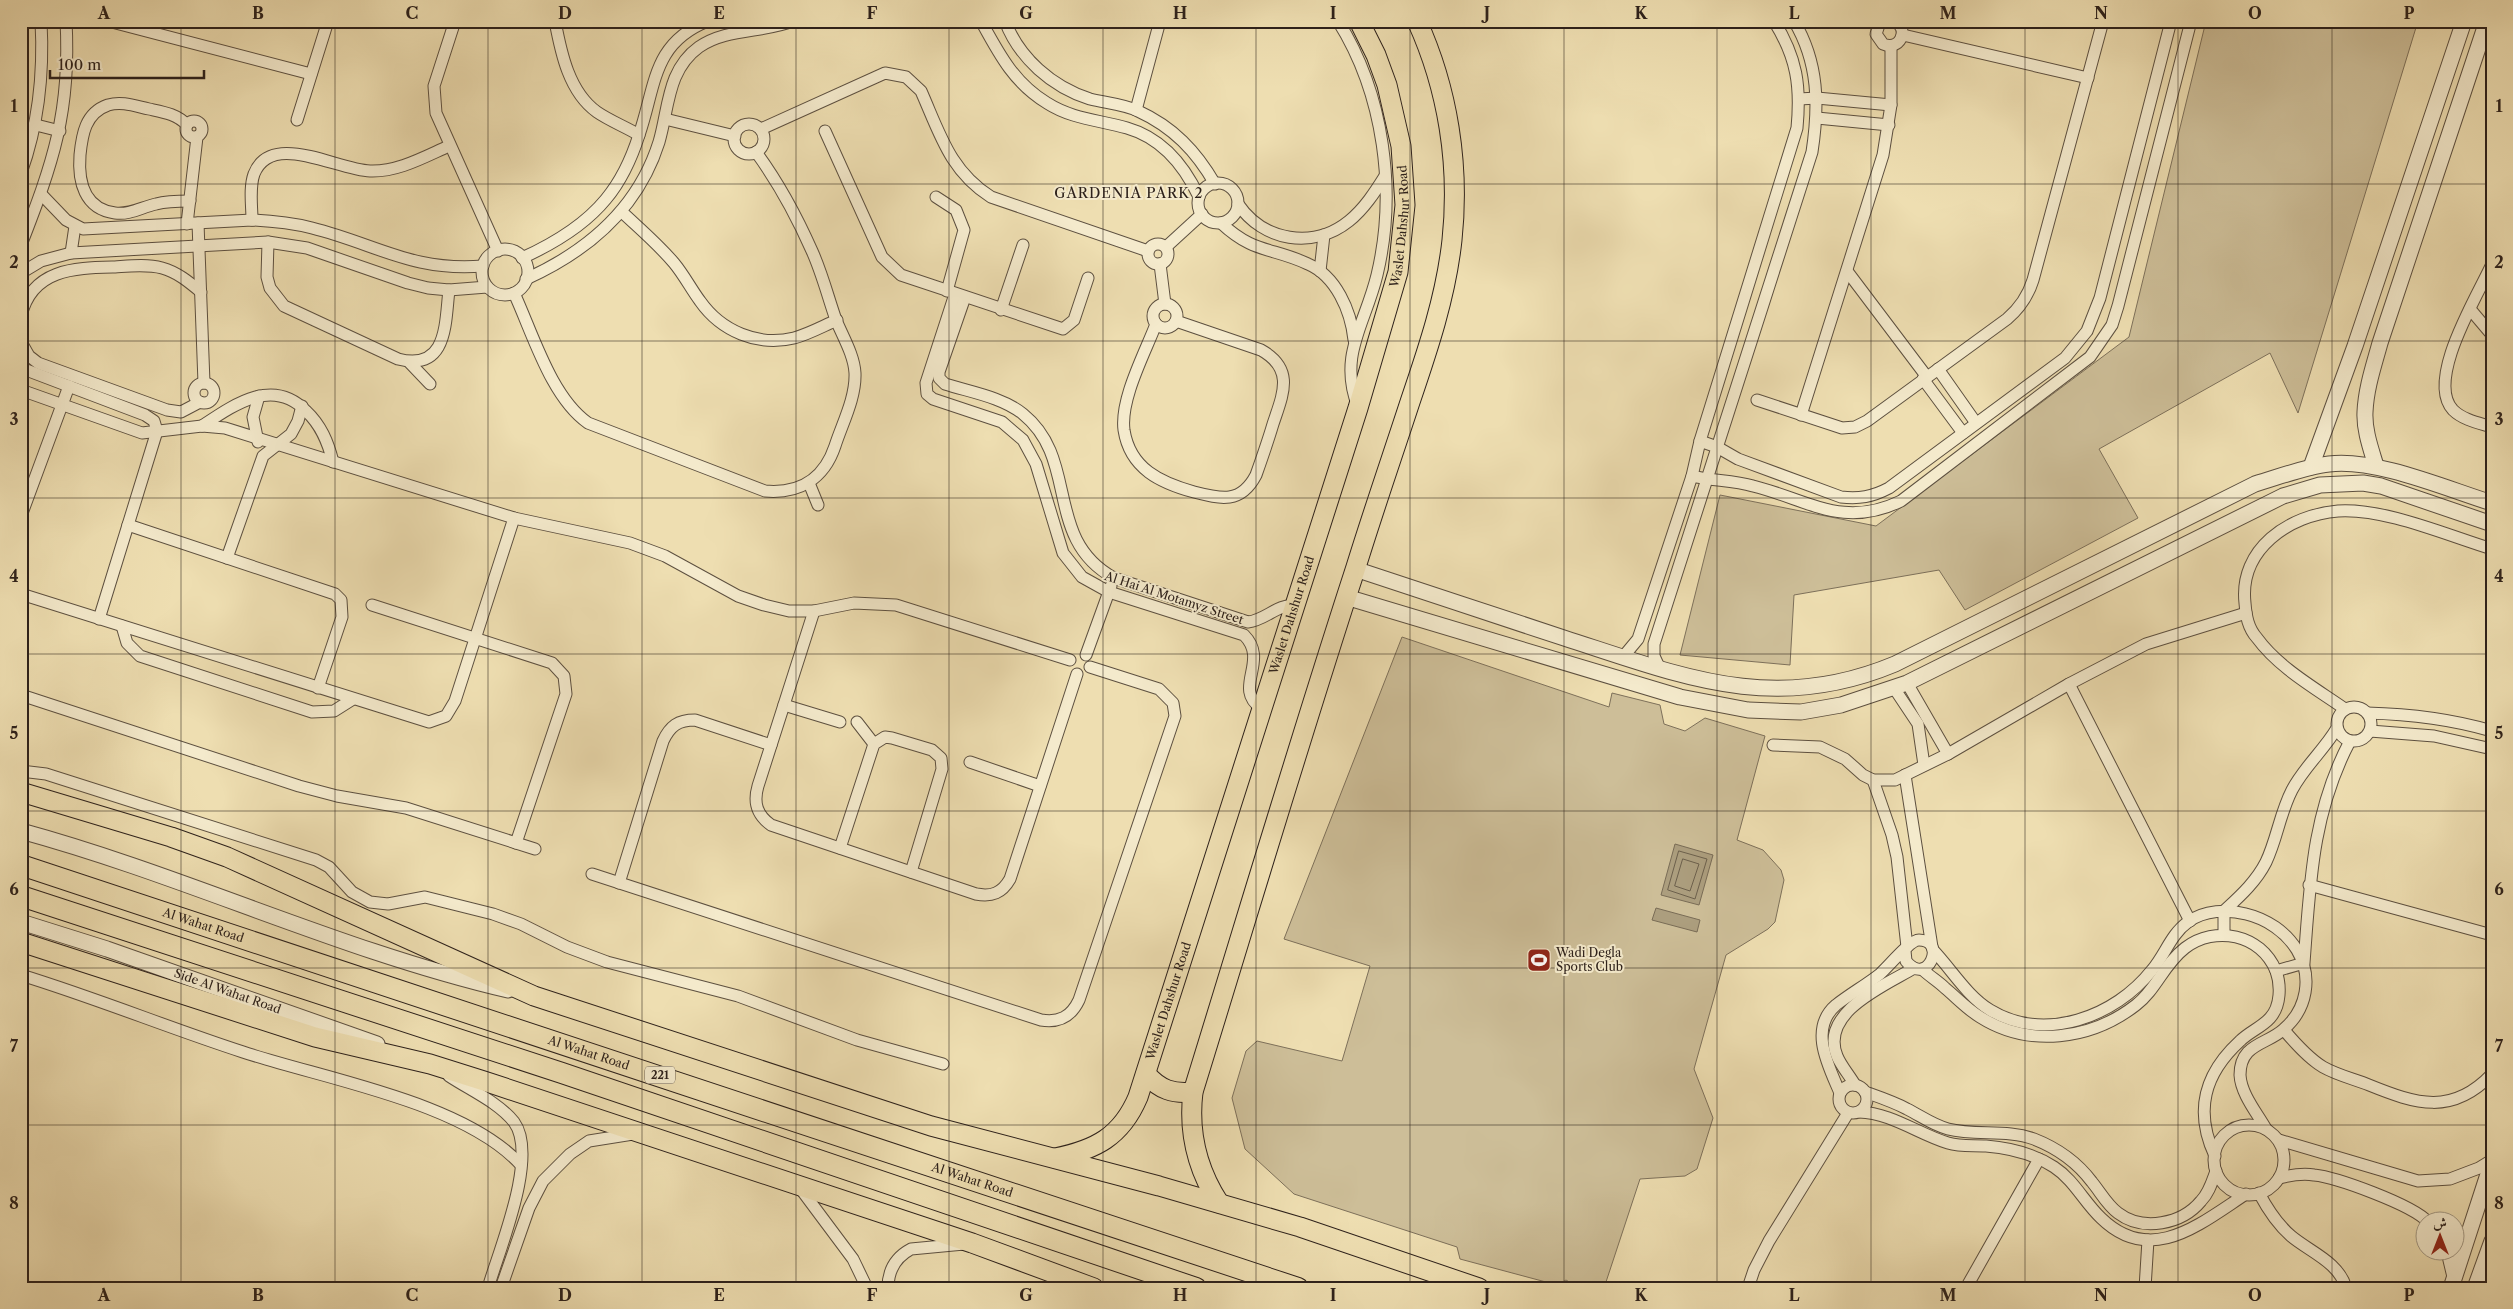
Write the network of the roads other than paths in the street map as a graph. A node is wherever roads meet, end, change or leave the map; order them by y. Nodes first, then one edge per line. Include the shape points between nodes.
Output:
1 (41, 21) edge
2 (66, 21) edge
3 (108, 21) edge
4 (328, 21) edge
5 (455, 21) edge
6 (555, 21) edge
7 (793, 21) edge
8 (981, 21) edge
9 (1005, 21) edge
10 (1160, 21) edge
11 (1338, 21) edge
12 (1359, 21) edge
13 (1417, 21) edge
14 (1774, 21) edge
15 (1794, 21) edge
16 (1869, 21) edge
17 (1884, 21) edge
18 (1895, 21) edge
19 (2103, 21) edge
20 (2171, 21) edge
21 (2191, 21) edge
22 (2464, 21) edge
23 (2487, 21) edge
24 (701, 23) edge
25 (150, 26) edge
26 (1876, 34) junction
27 (1903, 35) junction
28 (1891, 46) junction
29 (311, 74) junction
30 (2088, 78) junction
31 (1817, 98) junction
32 (1800, 99) junction
33 (1891, 106) junction
34 (1136, 110) junction
35 (1817, 118) junction
36 (665, 119) junction
37 (297, 120) dead end
38 (36, 125) junction
39 (1889, 125) junction
40 (761, 129) junction
41 (60, 131) junction
42 (825, 131) dead end
43 (639, 135) junction
44 (735, 136) junction
45 (449, 146) junction
46 (756, 152) junction
47 (21, 173) edge
48 (1385, 176) junction
49 (1215, 184) junction
50 (41, 194) junction
51 (936, 196) dead end
52 (1199, 196) junction
53 (190, 201) junction
54 (1238, 204) junction
55 (622, 212) junction
56 (1202, 214) junction
57 (252, 220) junction
58 (1221, 222) junction
59 (193, 224) junction
60 (75, 226) junction
61 (1324, 235) junction
62 (268, 242) junction
63 (21, 245) edge
64 (198, 245) junction
65 (1023, 245) dead end
66 (1166, 247) junction
67 (498, 251) junction
68 (1148, 251) junction
69 (72, 253) junction
70 (522, 258) junction
71 (1160, 264) junction
72 (2492, 264) edge
73 (483, 266) junction
74 (1320, 271) junction
75 (1847, 271) junction
76 (21, 273) edge
77 (1088, 278) dead end
78 (526, 279) junction
79 (487, 287) junction
80 (449, 290) junction
81 (201, 292) junction
82 (514, 293) junction
83 (956, 294) junction
84 (1165, 304) junction
85 (2470, 309) junction
86 (1001, 310) junction
87 (21, 316) edge
88 (837, 320) junction
89 (1176, 321) junction
90 (1156, 324) junction
91 (947, 333) junction
92 (2492, 335) edge
93 (21, 342) edge
94 (1354, 342) junction
95 (409, 362) junction
96 (21, 368) edge
97 (1938, 369) junction
98 (1925, 378) junction
99 (204, 383) junction
100 (430, 384) dead end
101 (69, 386) junction
102 (21, 390) edge
103 (259, 396) junction
104 (1757, 400) dead end
105 (200, 402) junction
106 (62, 404) junction
107 (302, 406) junction
108 (1358, 408) junction
109 (1801, 415) junction
110 (1976, 423) junction
111 (202, 426) junction
112 (2492, 427) edge
113 (157, 431) junction
114 (1963, 434) junction
115 (257, 438) junction
116 (1700, 442) junction
117 (278, 444) junction
118 (1717, 447) junction
119 (263, 456) junction
120 (333, 462) junction
121 (2376, 466) junction
122 (2311, 467) junction
123 (1692, 476) junction
124 (1707, 480) junction
125 (809, 483) junction
126 (2492, 503) edge
127 (818, 505) dead end
128 (1066, 508) junction
129 (1050, 514) junction
130 (21, 516) edge
131 (514, 518) junction
132 (2492, 524) edge
133 (128, 525) junction
134 (2151, 534) junction
135 (2492, 549) edge
136 (2161, 557) junction
137 (227, 558) junction
138 (1355, 569) junction
139 (1114, 578) junction
140 (1109, 592) junction
141 (21, 594) edge
142 (1346, 597) junction
143 (372, 605) dead end
144 (1294, 606) junction
145 (814, 611) junction
146 (2246, 613) junction
147 (1490, 614) junction
148 (99, 619) junction
149 (1248, 622) junction
150 (122, 626) junction
151 (1244, 635) junction
152 (476, 638) junction
153 (1481, 639) junction
154 (1086, 655) junction
155 (1623, 657) junction
156 (1070, 660) junction
157 (1888, 666) junction
158 (1090, 667) junction
159 (1660, 669) junction
160 (1077, 674) junction
161 (2069, 684) junction
162 (1900, 685) junction
163 (318, 688) junction
164 (21, 696) edge
165 (353, 699) junction
166 (784, 705) junction
167 (1261, 708) junction
168 (2345, 709) junction
169 (2368, 713) junction
170 (840, 722) dead end
171 (857, 722) dead end
172 (2337, 728) junction
173 (2370, 731) junction
174 (2492, 731) edge
175 (2350, 741) junction
176 (771, 744) junction
177 (874, 744) junction
178 (1773, 744) dead end
179 (2492, 749) edge
180 (1948, 754) junction
181 (970, 762) dead end
182 (1924, 765) junction
183 (21, 772) edge
184 (1905, 775) junction
185 (1873, 780) junction
186 (1040, 786) junction
187 (21, 792) edge
188 (21, 831) edge
189 (516, 843) junction
190 (840, 848) junction
191 (535, 849) dead end
192 (21, 865) edge
193 (911, 872) junction
194 (592, 874) dead end
195 (618, 883) junction
196 (2309, 885) junction
197 (21, 896) edge
198 (2224, 911) junction
199 (2190, 921) junction
200 (21, 922) edge
201 (2224, 934) junction
202 (2492, 935) edge
203 (21, 942) edge
204 (1906, 949) junction
205 (1933, 949) junction
206 (2304, 963) junction
207 (1918, 968) junction
208 (2276, 971) junction
209 (21, 975) edge
210 (534, 996) junction
211 (2116, 1004) junction
212 (2123, 1014) junction
213 (2284, 1030) junction
214 (430, 1064) junction
215 (943, 1064) dead end
216 (1146, 1074) junction
217 (2492, 1074) edge
218 (1860, 1089) junction
219 (1193, 1092) junction
220 (1840, 1093) junction
221 (1854, 1113) junction
222 (1940, 1126) junction
223 (2266, 1129) junction
224 (638, 1133) junction
225 (1932, 1138) junction
226 (2278, 1140) junction
227 (2214, 1156) junction
228 (1052, 1159) junction
229 (2039, 1159) junction
230 (2492, 1161) edge
231 (522, 1165) junction
232 (2216, 1171) junction
233 (2279, 1178) junction
234 (799, 1186) junction
235 (2259, 1193) junction
236 (2246, 1194) junction
237 (1219, 1203) junction
238 (2111, 1207) junction
239 (2416, 1212) edge
240 (2100, 1218) junction
241 (2148, 1240) junction
242 (2492, 1241) edge
243 (972, 1243) junction
244 (2449, 1262) edge
245 (2452, 1284) edge
246 (488, 1288) edge
247 (501, 1288) edge
248 (867, 1288) edge
249 (888, 1288) edge
250 (1094, 1288) edge
251 (1196, 1288) edge
252 (1298, 1288) edge
253 (1479, 1288) edge
254 (1748, 1288) edge
255 (1966, 1288) edge
256 (2145, 1288) edge
257 (2346, 1288) edge
258 (2475, 1288) edge

1 - 38 street via 42,74
2 - 41 street via 66,94
3 - 25 street
4 - 29 street
5 - 45 street via 434,86 436,114
6 - 43 street via 562,58 582,96 597,112
7 - 36 street via 732,34 699,47 677,71
8 - 52 street via 1006,67 1032,94 1065,113 1128,128 1147,136 1178,161
9 - 34 street via 1020,49 1051,80 1089,98
10 - 34 street
11 - 48 street via 1371,97
12 - 108 main road, Waslet Dahshur Road via 1376,55 1396,115 1405,205 1398,272
13 - 138 main road via 1432,54 1447,116 1452,152 1452,238 1446,286 1432,338
14 - 32 street via 1792,56
15 - 31 street via 1808,50
16 - 26 street
17 - 26 street
18 - 27 street
19 - 30 street
20 - 110 street via 2095,315 2065,358
21 - 124 street via 2118,306 2107,333 2090,357 1901,502 1885,509 1852,514 1835,512 1753,486
22 - 122 street
23 - 121 street via 2380,343 2368,389 2366,429
24 - 43 street via 682,35 659,62
25 - 29 street
26 - 28 street via 1883,44
27 - 28 street
27 - 30 street
28 - 33 street
29 - 37 street
30 - 97 street via 2028,295 2007,319
31 - 32 street
31 - 33 street
31 - 35 street
32 - 116 street via 1797,128
33 - 39 street
34 - 49 street via 1156,120 1190,147
35 - 39 street
35 - 118 street via 1812,152
36 - 44 street
36 - 55 street via 648,168
38 - 41 street
38 - 47 street
39 - 75 street via 1879,170
40 - 44 street via 748,124
40 - 46 street via 764,140
40 - 68 street via 875,76 896,74 914,83 921,91 948,153 978,189 991,197
41 - 50 street
42 - 83 street via 887,264 901,275
43 - 70 street via 627,164 606,199 568,233
44 - 46 street via 740,151
45 - 57 street via 404,166 382,171 359,170 298,154 277,154 259,165 254,174
45 - 67 street
46 - 88 street via 779,187 812,252
48 - 61 street via 1359,212
48 - 94 street via 1385,225 1378,273
49 - 52 street via 1205,188
49 - 54 street via 1229,187 1236,194
50 - 60 street
50 - 63 street
51 - 83 street, Al Hai Al Motamyz Street via 956,210 964,230
52 - 56 street
53 - 53 street via 197,136 202,131 200,124 194,121 187,125 174,115 127,104 106,106 93,114 84,127 79,174 90,200 105,211 114,213 133,212 166,202
53 - 59 street
54 - 58 street via 1233,216
54 - 61 street via 1246,216 1269,232 1296,238
55 - 78 street via 578,251
55 - 88 street via 659,247 714,318 731,330 751,338 773,341 794,338
56 - 58 street via 1210,221
56 - 66 street
57 - 59 street
57 - 73 street via 314,228 427,265
58 - 74 street via 1257,248
59 - 60 street via 91,230
59 - 64 street
60 - 69 street
61 - 74 street
62 - 64 street
62 - 80 street via 307,248 408,283
62 - 95 street via 267,277 270,288 284,306
64 - 69 street
64 - 81 street
65 - 86 street
66 - 68 street via 1154,244
66 - 71 street via 1168,259
67 - 70 street via 511,251
67 - 73 street via 491,254
68 - 71 street via 1152,262
69 - 76 street via 41,261
70 - 78 street via 527,268
71 - 84 street
72 - 85 street
73 - 79 street via 483,280
74 - 94 street via 1335,288 1346,309
75 - 98 street
75 - 109 street
77 - 86 street via 1074,320 1068,327 1059,328
78 - 82 street
79 - 80 street
79 - 82 street via 497,294
80 - 95 street via 444,336 439,347 421,361
81 - 87 street via 176,274 161,268 79,268 54,274 43,282 27,301
81 - 99 street
82 - 125 street via 558,391 576,414 588,423 765,491 792,490
83 - 86 street
83 - 91 street, Al Hai Al Motamyz Street
84 - 89 street via 1176,311
84 - 90 street via 1154,311
85 - 92 street
85 - 112 street via 2453,345 2444,388 2446,399 2461,417
88 - 125 street via 853,362 855,383 831,457 825,468
89 - 90 street via 1168,328
89 - 90 street via 1261,350 1270,355 1283,373 1283,395 1256,475 1248,488 1236,496 1215,498 1165,484 1144,468 1128,445 1124,431 1127,402
91 - 128 street, Al Hai Al Motamyz Street via 940,380 1008,405 1032,422 1053,459
91 - 129 street, Al Hai Al Motamyz Street via 926,382 927,394 1014,430 1031,451
93 - 105 street via 29,356 38,363 167,410 188,410
94 - 108 street via 1350,376
95 - 100 street
96 - 101 street
97 - 98 street
97 - 110 street
98 - 109 street via 1855,427 1842,428
98 - 114 street
99 - 105 street via 194,391
99 - 105 street via 212,387 214,396 208,402
101 - 106 street
101 - 113 street via 150,417
102 - 106 street
103 - 107 street via 286,396
103 - 111 street
103 - 115 street via 254,417
104 - 109 street
106 - 113 street via 142,433
106 - 130 street
107 - 117 street via 295,428
107 - 120 street via 325,437
108 - 144 main road, Waslet Dahshur Road
110 - 114 street
111 - 113 street
111 - 115 street
113 - 133 street
114 - 118 street via 1889,488 1874,496 1857,499 1840,497 1763,469
115 - 117 street
115 - 119 street
116 - 118 street
116 - 123 street
117 - 119 street
117 - 120 street
118 - 124 street
119 - 137 street
120 - 131 street
121 - 122 street via 2340,464
121 - 126 street
122 - 134 street via 2255,484
123 - 124 street
123 - 155 street via 1638,639
124 - 159 street via 1654,644 1654,656
125 - 127 street
128 - 129 street
128 - 139 street, Al Hai Al Motamyz Street via 1078,545 1087,559
129 - 140 street, Al Hai Al Motamyz Street via 1063,553 1071,566 1082,577
131 - 145 street via 630,542 689,567 738,596 789,611
131 - 152 street
132 - 136 street via 2381,486 2340,482 2282,496
133 - 137 street
133 - 148 street
134 - 136 street
134 - 157 street
135 - 146 street via 2381,514 2338,511 2316,515 2295,521 2276,532 2260,548 2243,589
136 - 162 street
137 - 163 street via 328,590 340,600 342,617
138 - 142 main road
138 - 147 street
139 - 140 street
139 - 149 street, Al Hai Al Motamyz Street
140 - 151 street, Al Hai Al Motamyz Street
140 - 154 street
141 - 148 street
142 - 153 street
142 - 219 main road
143 - 152 street
144 - 149 street, Al Hai Al Motamyz Street via 1283,606 1262,619
144 - 167 main road, Waslet Dahshur Road
145 - 156 street via 854,603 896,605
145 - 166 street
146 - 161 street via 2146,644
146 - 168 street via 2249,626 2266,649 2286,668
147 - 153 street
147 - 155 street
148 - 150 street
149 - 151 street
150 - 163 street
150 - 165 street via 127,643 140,656 312,712 334,710
151 - 167 street, Al Hai Al Motamyz Street via 1255,653 1249,691
152 - 165 street via 452,710 438,720 420,721
152 - 189 street via 552,662 564,676 566,685 566,694
153 - 162 street via 1680,697 1748,710 1814,710
154 - 156 street via 1077,654
154 - 158 street
155 - 159 street
156 - 160 street via 1072,670
157 - 159 street via 1824,686 1774,688 1714,682
157 - 162 street
158 - 160 street via 1085,674
158 - 195 street via 1159,689 1170,697 1175,716 1079,1000 1068,1016 1060,1020 1041,1020
160 - 186 street
161 - 180 street
161 - 199 street
162 - 180 street
162 - 182 street via 1918,724
163 - 165 street
164 - 189 street via 299,786 406,808
166 - 170 street
166 - 176 street
167 - 216 main road, Waslet Dahshur Road
168 - 169 street via 2355,707
168 - 172 street via 2340,714
169 - 173 street
169 - 174 street via 2438,718
171 - 177 street
172 - 175 street via 2344,739
172 - 198 street via 2292,790 2266,862 2248,888
173 - 175 street via 2360,741
173 - 179 street via 2434,736
175 - 196 street via 2331,783 2312,856
176 - 190 street via 755,795 758,812 772,825
176 - 195 street via 695,720 684,720 667,731
177 - 190 street
177 - 193 street via 885,737 892,738 932,750 942,763
178 - 185 street via 1820,747 1845,759 1863,776
180 - 182 street
181 - 186 street
182 - 184 street
183 - 215 street via 46,774 316,860 329,867 352,892 370,902 388,904 425,897 493,914 607,962 738,996 867,1043
184 - 185 street via 1895,780
184 - 205 street
185 - 204 street via 1897,857
186 - 193 street via 1012,874 1000,892 976,894
187 - 210 main road via 201,847 244,864
188 - 210 street via 131,865 369,949 470,981
189 - 191 street
190 - 193 street
192 - 252 highway, Al Wahat Road / 221
194 - 195 street
196 - 202 street
196 - 206 street
197 - 251 highway, 221 via 562,1072
198 - 199 street
198 - 201 street
198 - 206 street via 2253,915 2278,929 2293,944
199 - 211 street via 2177,932 2144,980
200 - 214 street, Side Al Wahat Road via 107,949
201 - 208 street via 2256,945 2270,959
201 - 212 street via 2204,938 2185,948 2170,962 2152,989
203 - 214 main road via 315,1037
204 - 205 street via 1917,940 1923,940
204 - 207 street via 1906,961
204 - 220 street via 1868,984 1834,1007 1826,1019 1821,1037
205 - 207 street via 1929,965
205 - 211 street via 1971,996 2012,1020 2035,1025 2069,1022
206 - 208 street
206 - 213 street via 2306,977 2302,1006
207 - 212 street via 1981,1018 2023,1034 2053,1037 2083,1033
207 - 218 street via 1852,1006 1838,1023 1835,1034 1837,1056
208 - 227 street via 2279,994 2272,1017 2233,1047 2208,1086 2202,1118
209 - 231 street via 243,1052 418,1105 489,1139
210 - 228 main road via 931,1126
211 - 212 street via 2122,1008
213 - 217 street via 2323,1067 2406,1100 2447,1101 2466,1095
213 - 223 street via 2249,1050 2240,1074 2242,1087
214 - 224 main road
214 - 231 street via 504,1112 515,1124 521,1139
216 - 219 main road via 1160,1088
216 - 228 main road, Waslet Dahshur Road via 1131,1114 1116,1132 1095,1147
218 - 220 street via 1846,1087
218 - 221 street via 1867,1103
218 - 222 street via 1895,1102
219 - 237 main road via 1193,1144 1202,1174
220 - 221 street via 1841,1107
221 - 225 street via 1889,1117
221 - 254 street via 1769,1241
222 - 225 street
222 - 238 street via 1968,1132 2018,1135 2043,1143 2083,1171
223 - 226 street
223 - 227 street via 2252,1125 2237,1127 2224,1136
224 - 234 main road
224 - 247 street via 589,1141 570,1154 543,1181 529,1208
225 - 229 street via 1960,1146 2007,1149
226 - 230 street via 2418,1182 2450,1179
226 - 233 street via 2284,1162
227 - 232 street
228 - 237 main road
229 - 240 street via 2071,1181
229 - 255 street
230 - 245 street
231 - 246 street via 515,1202
232 - 236 street via 2231,1190
232 - 238 street via 2201,1202 2172,1221 2144,1223 2120,1215
233 - 235 street via 2270,1188
233 - 239 street via 2304,1174 2328,1178
234 - 243 main road
234 - 248 street via 854,1258
235 - 236 street
235 - 257 street via 2275,1221 2338,1272
236 - 241 street via 2186,1233
237 - 253 main road via 1357,1245
238 - 240 street
240 - 241 street via 2122,1232
241 - 256 street
242 - 258 street
243 - 249 street via 911,1249 894,1264
243 - 250 main road
244 - 245 street

